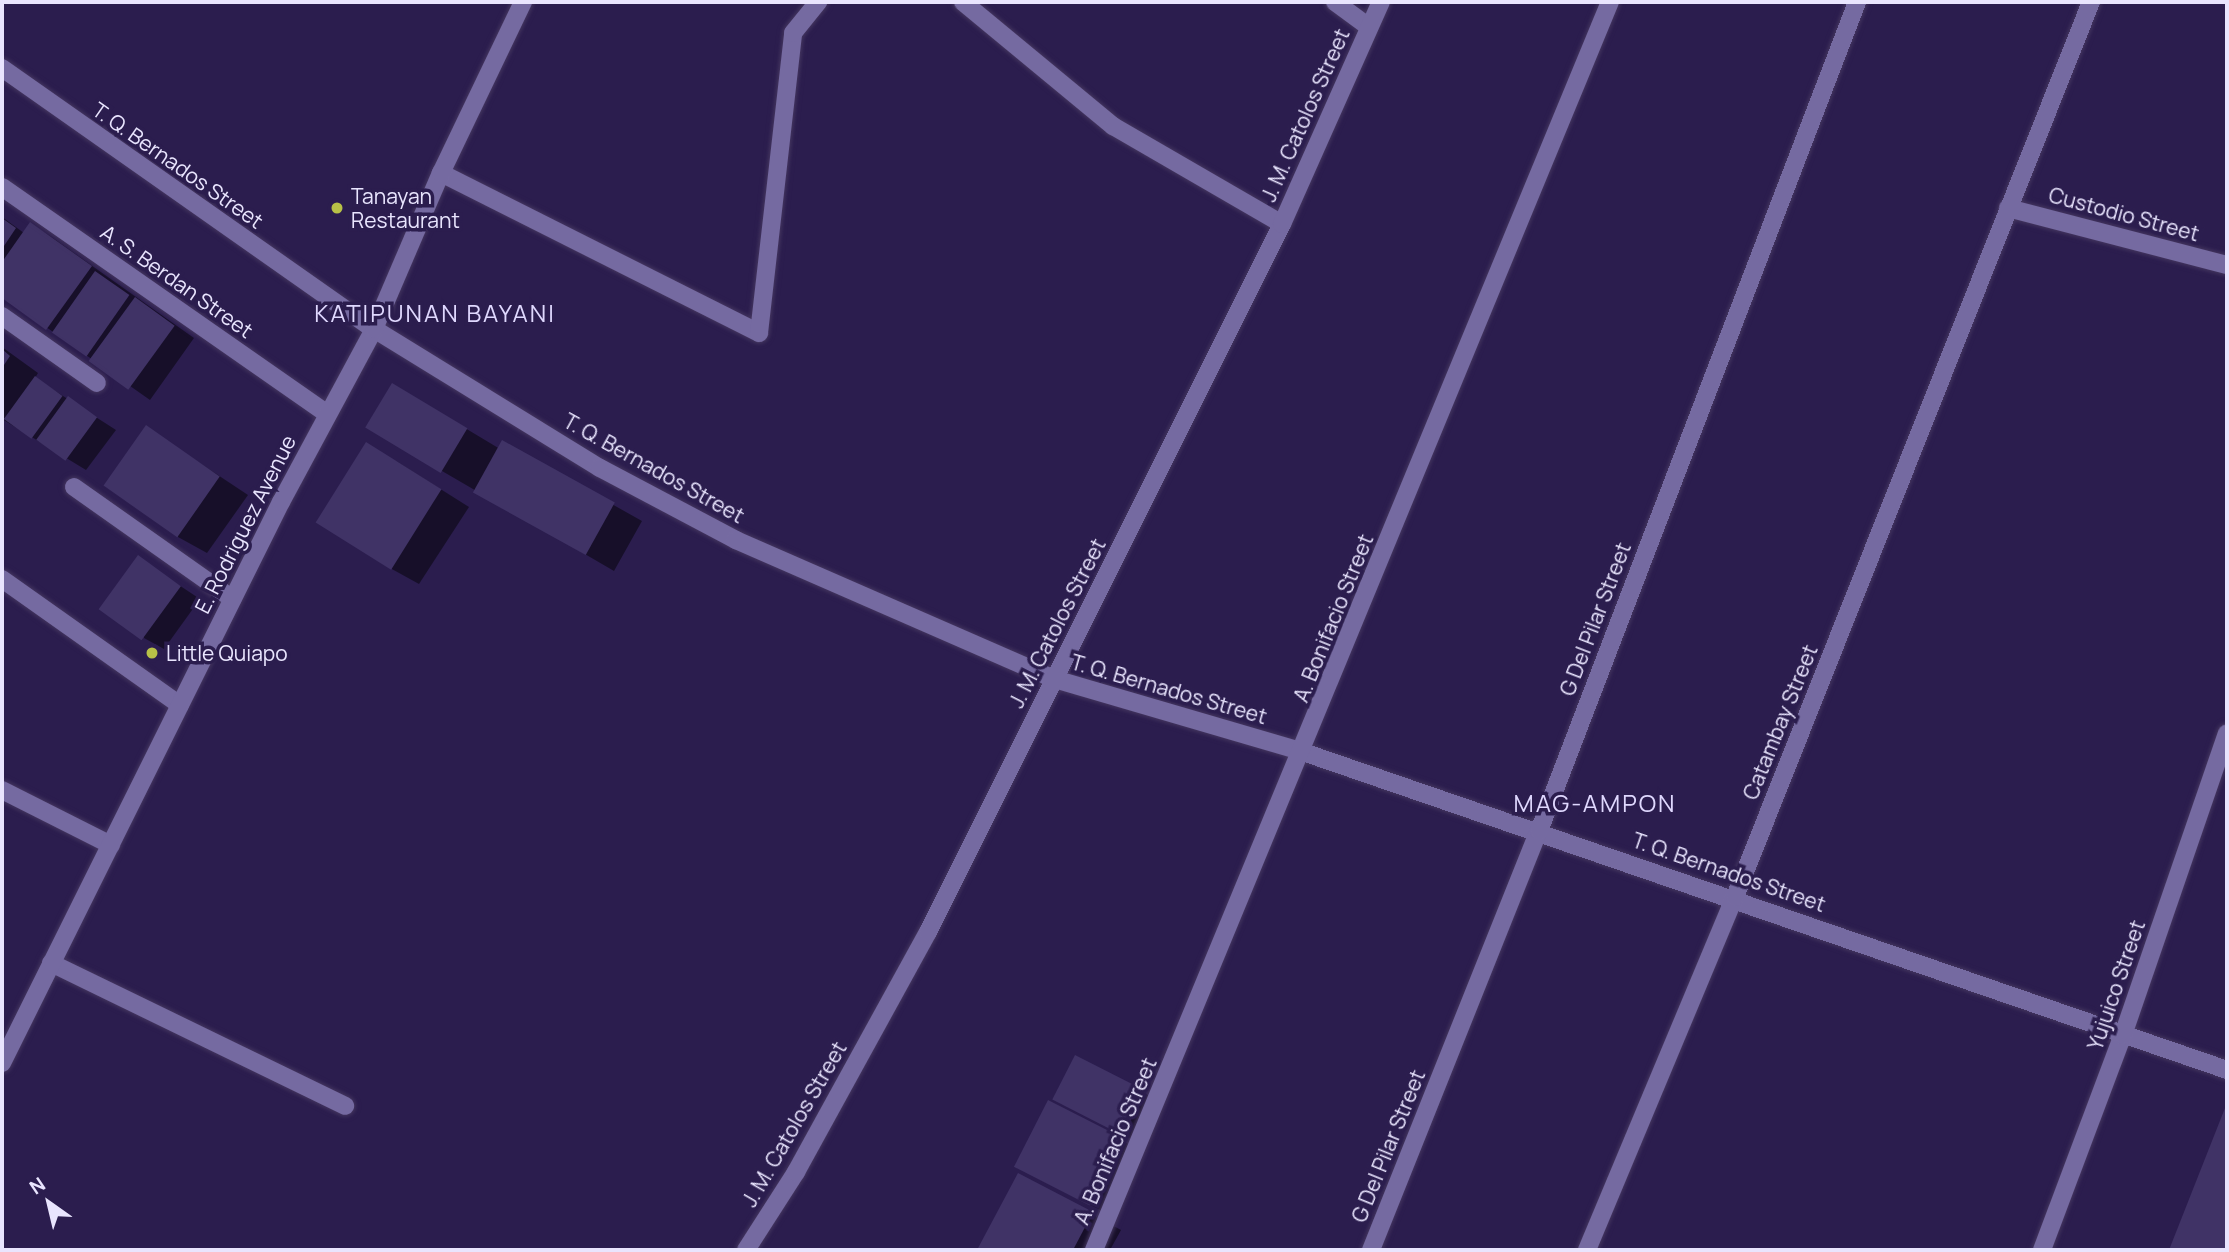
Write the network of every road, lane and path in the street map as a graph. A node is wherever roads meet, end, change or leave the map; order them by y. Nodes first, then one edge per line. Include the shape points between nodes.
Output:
1 (818, 2) edge
2 (963, 2) edge
3 (1335, 2) edge
4 (1381, 2) edge
5 (1610, 2) edge
6 (1857, 2) edge
7 (2091, 2) edge
8 (521, 3) edge
9 (1369, 27) junction
10 (2, 68) edge
11 (441, 173) junction
12 (2, 187) edge
13 (2008, 208) junction
14 (1282, 224) junction
15 (2227, 265) edge
16 (2, 316) edge
17 (374, 329) junction
18 (97, 383) dead end
19 (326, 413) junction
20 (74, 487) dead end
21 (2, 579) edge
22 (233, 599) junction
23 (1054, 679) junction
24 (180, 705) junction
25 (2227, 733) edge
26 (1303, 752) junction
27 (2, 790) edge
28 (1539, 831) junction
29 (111, 845) junction
30 (1735, 897) junction
31 (51, 964) junction
32 (2123, 1035) junction
33 (2, 1063) edge
34 (2227, 1070) edge
35 (345, 1106) dead end
36 (1100, 1248) edge
37 (746, 1250) edge
38 (1371, 1250) edge
39 (1587, 1250) edge
40 (2042, 1250) edge

1 - 11 street via 793,33 759,333
2 - 14 street via 1113,126
3 - 9 street
4 - 9 street, J. M. Catolos Street
5 - 26 street, A. Bonifacio Street
6 - 28 street, G Del Pilar Street
7 - 13 street, Catambay Street
8 - 11 street, E. Rodriguez Avenue
9 - 14 street, J. M. Catolos Street
10 - 17 street, T. Q. Bernados Street
11 - 17 street, E. Rodriguez Avenue
12 - 19 street, A. S. Berdan Street
13 - 15 street, Custodio Street
13 - 30 street, Catambay Street
14 - 23 street, J. M. Catolos Street
16 - 18 street
17 - 19 street, E. Rodriguez Avenue
17 - 23 street, T. Q. Bernados Street via 600,468 736,540
19 - 22 street, E. Rodriguez Avenue
20 - 22 street
21 - 24 street
22 - 24 street, E. Rodriguez Avenue
23 - 26 street, T. Q. Bernados Street
23 - 37 street, J. M. Catolos Street via 921,944 796,1172
24 - 29 street, E. Rodriguez Avenue
25 - 32 street, Yujuico Street
26 - 28 street, T. Q. Bernados Street
26 - 36 street, A. Bonifacio Street
27 - 29 street
28 - 30 street, T. Q. Bernados Street
28 - 38 street, G Del Pilar Street
29 - 31 street, E. Rodriguez Avenue
30 - 32 street, T. Q. Bernados Street
30 - 39 street, Catambay Street
31 - 33 street, E. Rodriguez Avenue
31 - 35 street
32 - 34 street, T. Q. Bernados Street
32 - 40 street, Yujuico Street

